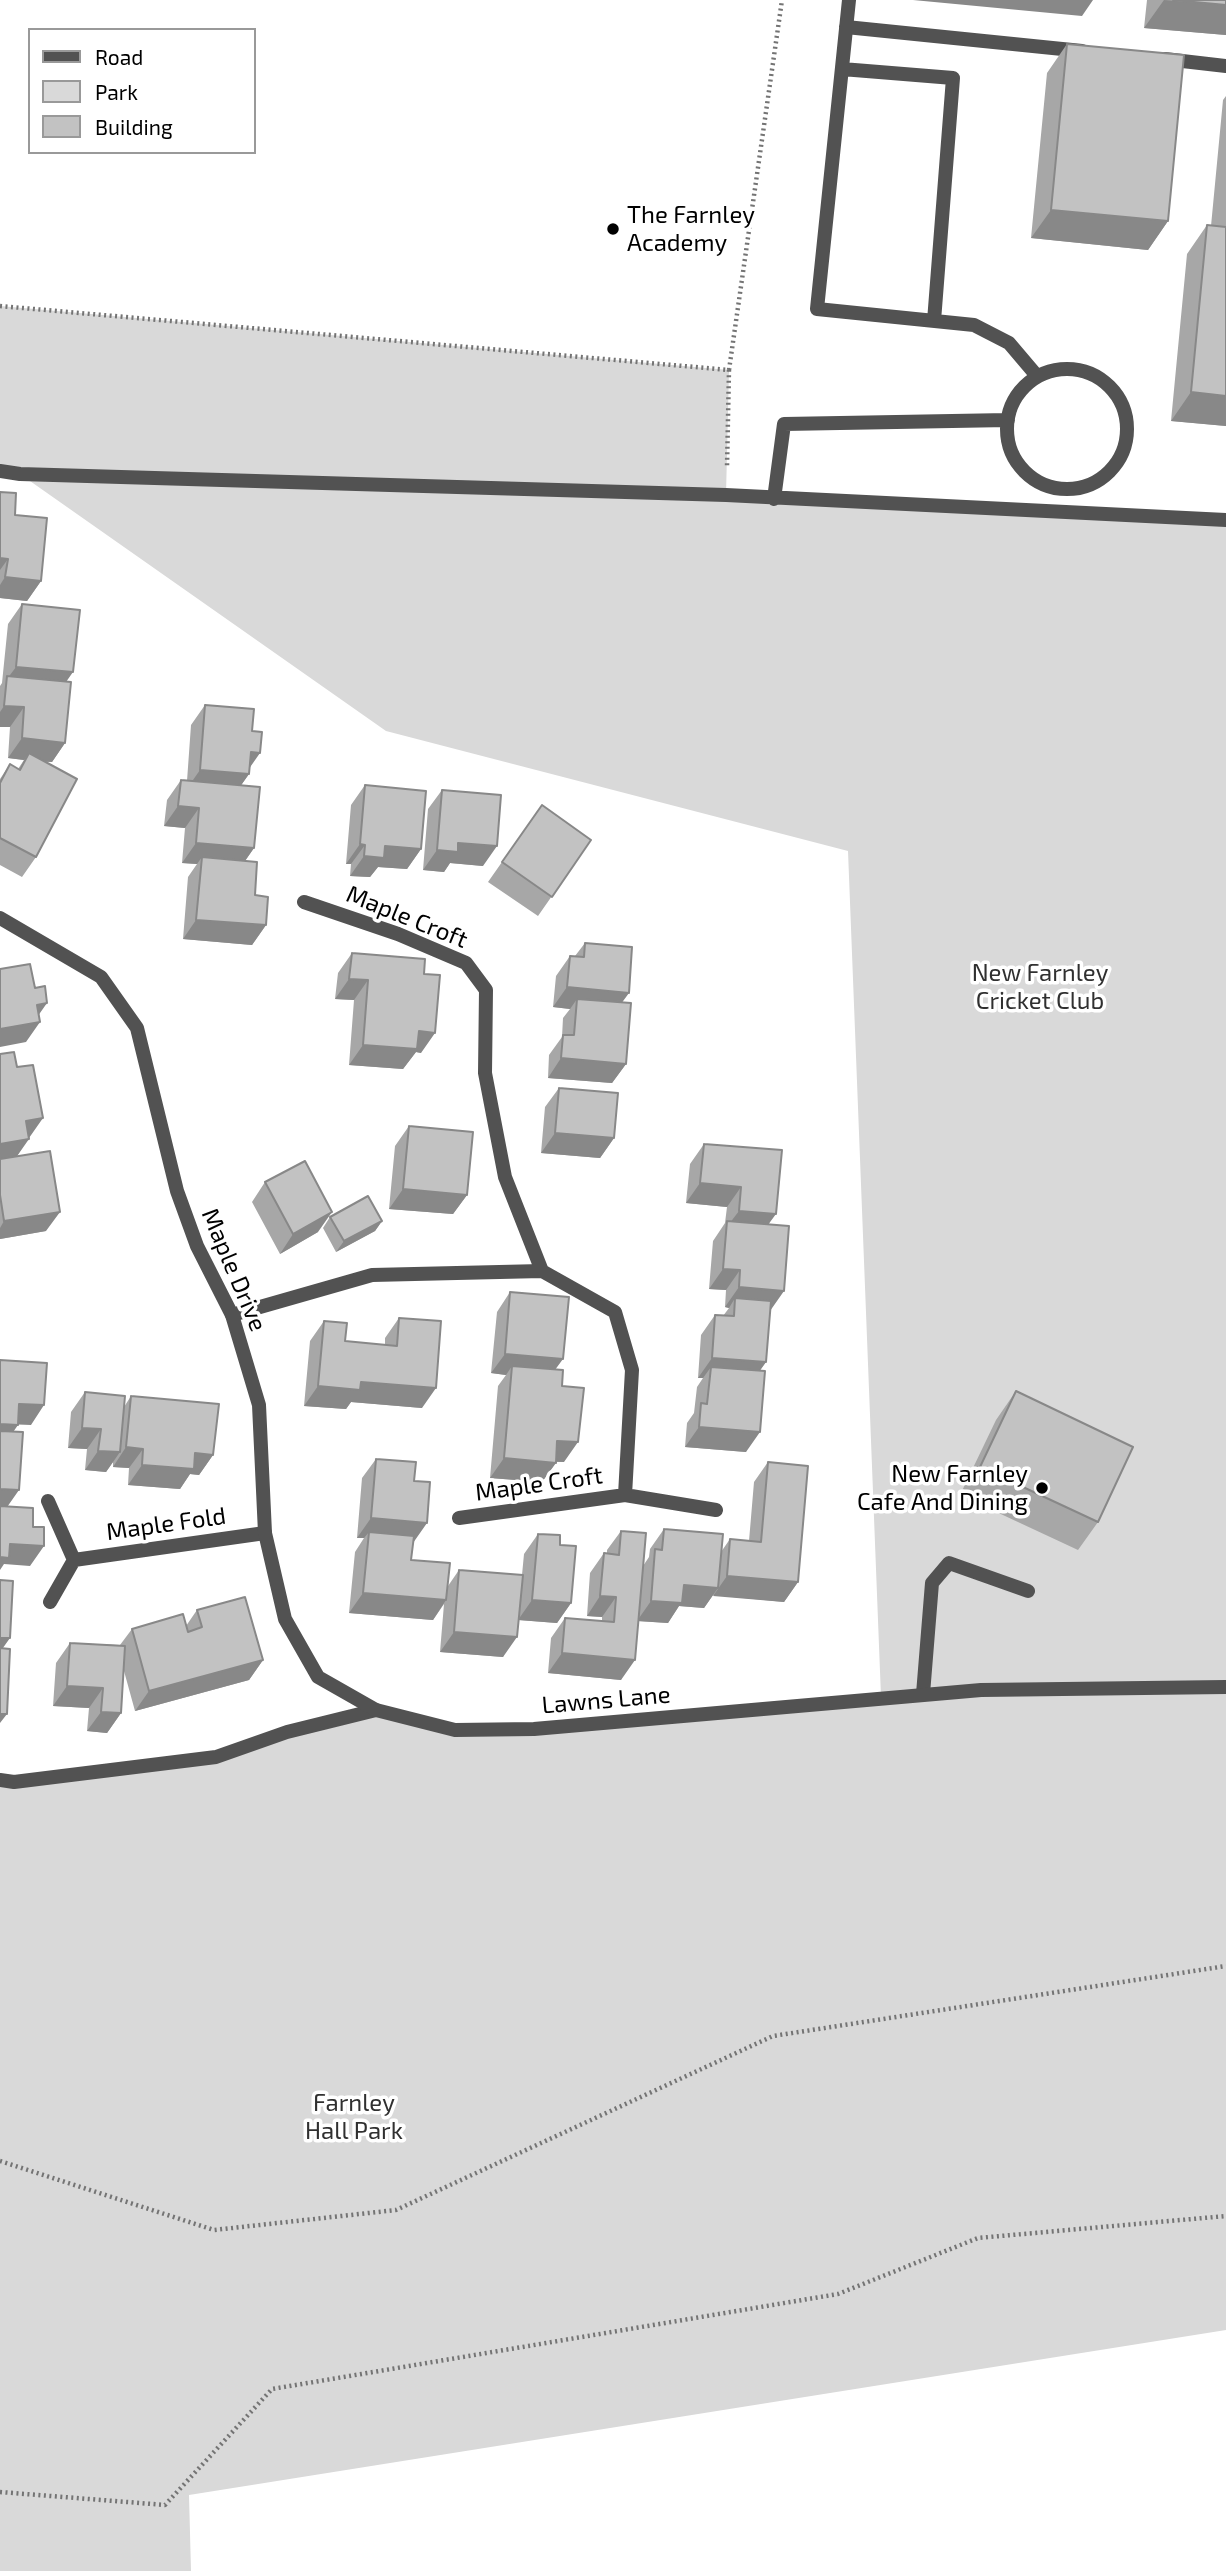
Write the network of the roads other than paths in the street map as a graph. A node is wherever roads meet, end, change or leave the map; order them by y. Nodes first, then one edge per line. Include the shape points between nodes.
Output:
1 (849, 0) edge
2 (846, 27) junction
3 (1096, 52) edge
4 (1148, 58) edge
5 (1226, 66) edge
6 (842, 69) junction
7 (934, 321) junction
8 (1038, 376) junction
9 (1008, 420) junction
10 (0, 471) edge
11 (774, 499) junction
12 (1226, 520) edge
13 (304, 902) dead end
14 (0, 918) edge
15 (542, 1271) junction
16 (232, 1315) junction
17 (625, 1495) junction
18 (48, 1501) dead end
19 (716, 1510) dead end
20 (459, 1518) dead end
21 (265, 1533) junction
22 (74, 1560) junction
23 (1028, 1591) dead end
24 (50, 1602) dead end
25 (1226, 1687) edge
26 (923, 1694) junction
27 (376, 1710) junction
28 (0, 1780) edge

1 - 2 street
2 - 3 street
2 - 6 street
4 - 5 street
6 - 7 street via 953,78
6 - 7 street via 817,309
7 - 8 street via 975,325 1009,343
8 - 9 street via 1019,391
8 - 9 street via 1060,368 1085,371 1108,384 1123,405 1128,430 1122,455 1109,473 1090,485 1048,486 1029,476 1014,458
9 - 11 street via 783,424
10 - 11 street
11 - 12 street
13 - 15 street, Maple Croft via 466,963 486,990 485,1073 505,1177
14 - 16 street, Maple Drive via 101,977 137,1028 177,1191 197,1246
15 - 16 street via 372,1275
15 - 17 street, Maple Croft via 615,1312 632,1370
16 - 21 street, Maple Drive via 259,1405
17 - 19 street, Maple Croft
17 - 20 street, Maple Croft
18 - 22 street
21 - 22 street, Maple Fold
21 - 27 street, Maple Drive via 285,1619 318,1677
22 - 24 street
23 - 26 street via 949,1563 932,1583
25 - 26 street, Lawns Lane
26 - 27 street, Lawns Lane via 534,1729 455,1730
27 - 28 street, Lawns Lane via 216,1756 14,1782

